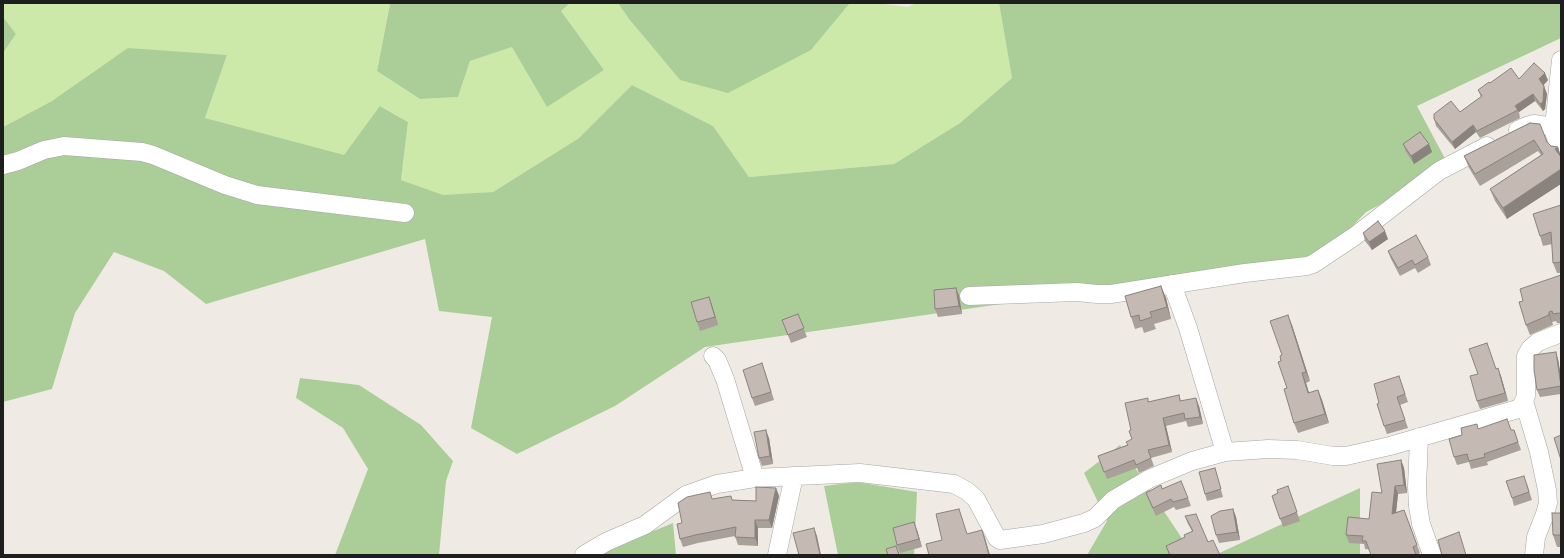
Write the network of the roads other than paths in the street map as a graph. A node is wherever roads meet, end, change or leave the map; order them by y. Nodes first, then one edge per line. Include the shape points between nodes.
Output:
1 (1561, 60) edge
2 (1554, 127) junction
3 (1561, 149) edge
4 (3, 165) edge
5 (405, 213) dead end
6 (1172, 284) junction
7 (969, 296) dead end
8 (1561, 333) edge
9 (713, 356) dead end
10 (1524, 401) junction
11 (1419, 437) junction
12 (1225, 452) junction
13 (794, 476) junction
14 (755, 478) junction
15 (584, 555) edge
16 (777, 555) edge
17 (1432, 555) edge
18 (1534, 555) edge

1 - 2 street
2 - 3 street
2 - 6 street via 1534,124 1527,126 1439,171 1360,232 1313,264
4 - 5 street via 59,146 142,152 224,185 257,195
6 - 7 street via 1111,294 1070,292
6 - 12 street via 1188,328
8 - 10 street via 1538,342 1526,356
9 - 14 street via 725,379
10 - 11 street via 1518,409
10 - 18 street via 1547,490 1546,508 1536,537
11 - 12 street via 1346,456 1268,449
11 - 17 street via 1418,506 1421,524
12 - 13 street via 1149,479 1113,500 1095,518 1084,523 1043,534 1004,540 997,538 976,499 954,484 860,473
13 - 14 street
13 - 16 street
14 - 15 street via 718,484 686,494 645,525

